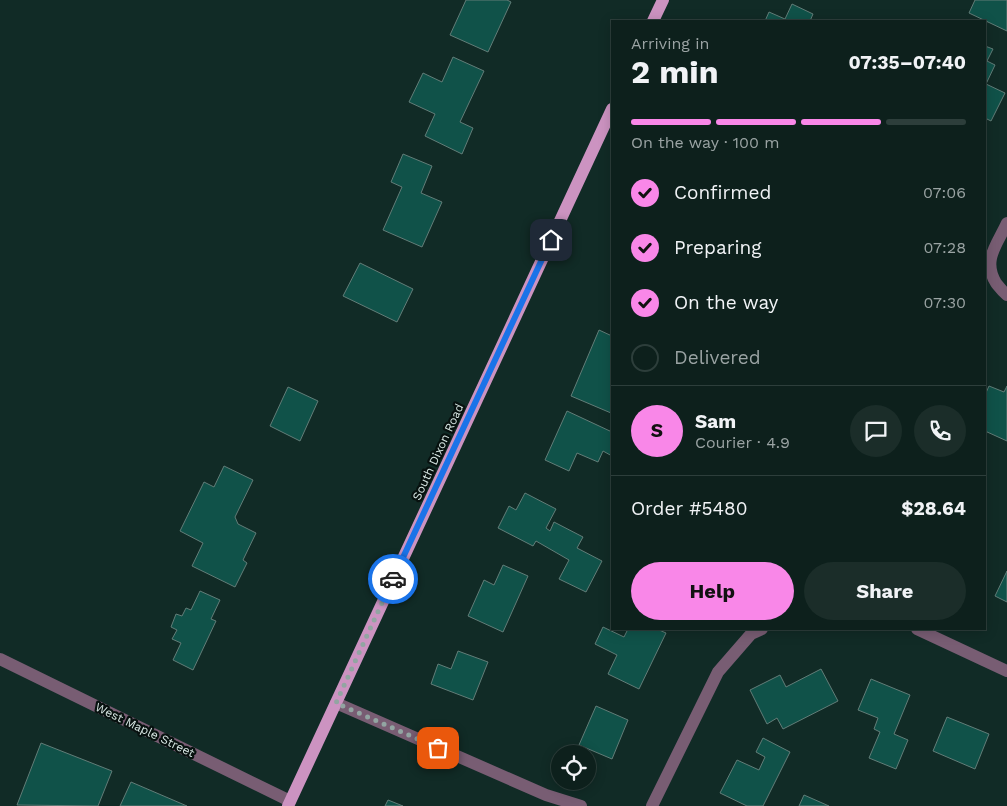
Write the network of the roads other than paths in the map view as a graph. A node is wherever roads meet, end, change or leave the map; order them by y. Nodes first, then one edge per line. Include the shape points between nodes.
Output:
1 (663, 0) edge
2 (653, 20) edge
3 (611, 111) edge
4 (1007, 223) edge
5 (1007, 294) edge
6 (760, 630) edge
7 (919, 630) edge
8 (0, 659) edge
9 (1007, 671) edge
10 (336, 703) junction
11 (289, 804) edge
12 (581, 806) edge
13 (652, 806) edge

1 - 2 main road
3 - 10 main road, South Dixon Road
4 - 5 street via 990,260 991,274
6 - 13 street via 751,634 718,672
7 - 9 street
8 - 11 street, West Maple Street
10 - 11 main road, South Dixon Road
10 - 12 street via 546,795

